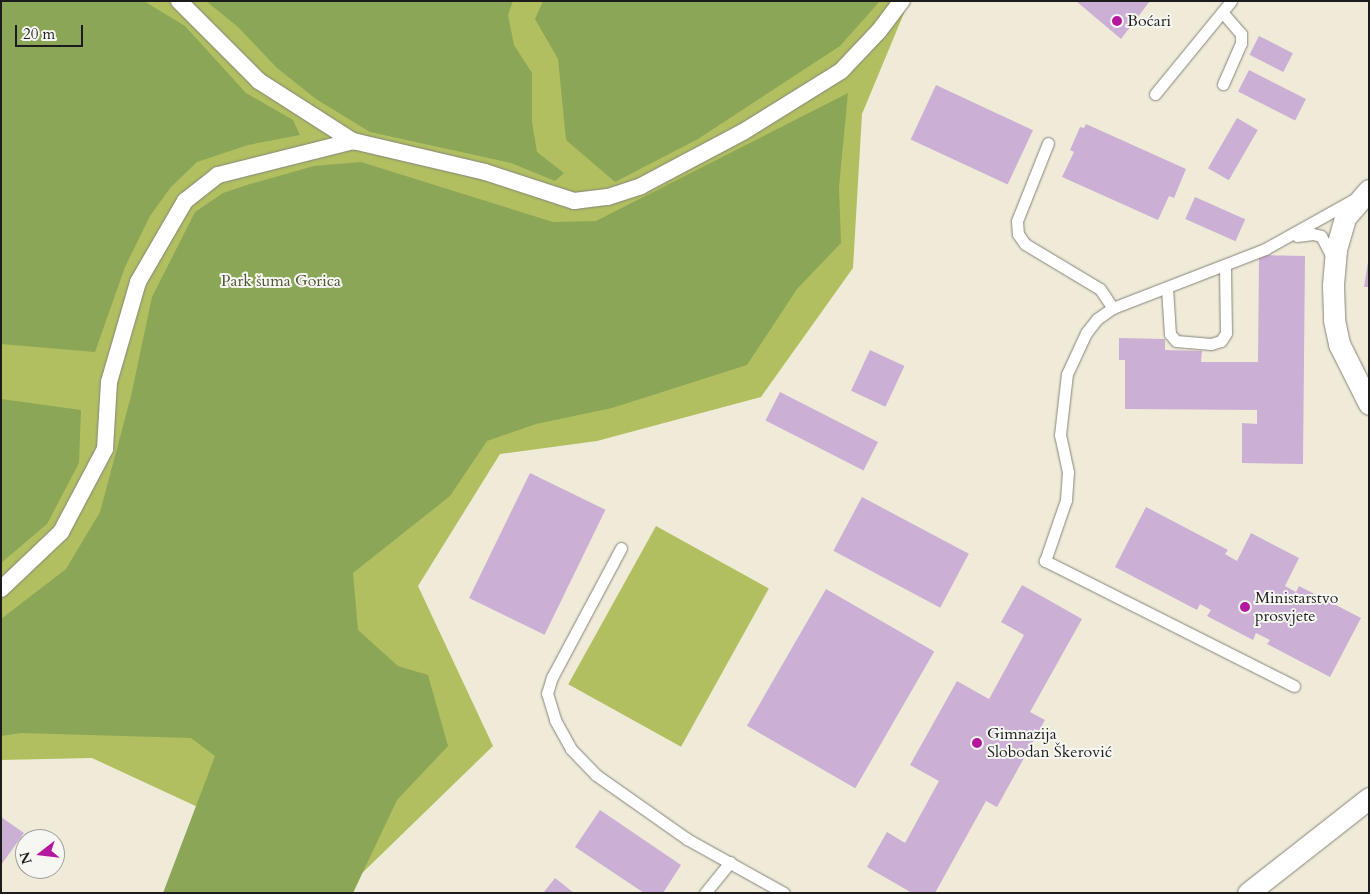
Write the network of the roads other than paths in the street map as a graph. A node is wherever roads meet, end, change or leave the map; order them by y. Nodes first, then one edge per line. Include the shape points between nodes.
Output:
1 (179, 1) edge
2 (902, 1) edge
3 (1231, 1) edge
4 (1222, 12) junction
5 (1223, 84) dead end
6 (1155, 94) dead end
7 (353, 141) junction
8 (1048, 143) dead end
9 (1366, 192) edge
10 (1281, 240) junction
11 (1226, 267) junction
12 (1334, 268) junction
13 (1167, 288) junction
14 (1113, 308) junction
15 (1369, 404) edge
16 (621, 548) dead end
17 (1, 589) edge
18 (1294, 686) dead end
19 (1369, 798) edge
20 (730, 862) junction
21 (706, 893) edge
22 (784, 893) edge
23 (1248, 893) edge

1 - 7 street via 259,81
2 - 7 street via 841,71 743,132 641,186 608,197 574,201 485,172
3 - 4 lane
4 - 5 lane via 1242,34
4 - 6 lane
7 - 17 street via 218,175 185,201 138,282 109,382 105,449 61,532
8 - 14 lane via 1017,220 1018,234 1024,244 1100,289
9 - 10 lane
9 - 12 street via 1345,218
10 - 11 lane
10 - 12 lane via 1304,234 1321,236 1331,251
11 - 13 lane
11 - 13 lane via 1226,333 1221,341 1211,344 1176,340 1170,334
12 - 15 street via 1334,320 1339,344
13 - 14 lane
14 - 18 lane via 1097,318 1086,333 1067,374 1060,435 1068,472 1066,500 1045,561
16 - 20 lane via 552,678 547,693 555,720 571,749 596,776 687,838
19 - 23 street
20 - 21 lane
20 - 22 lane

